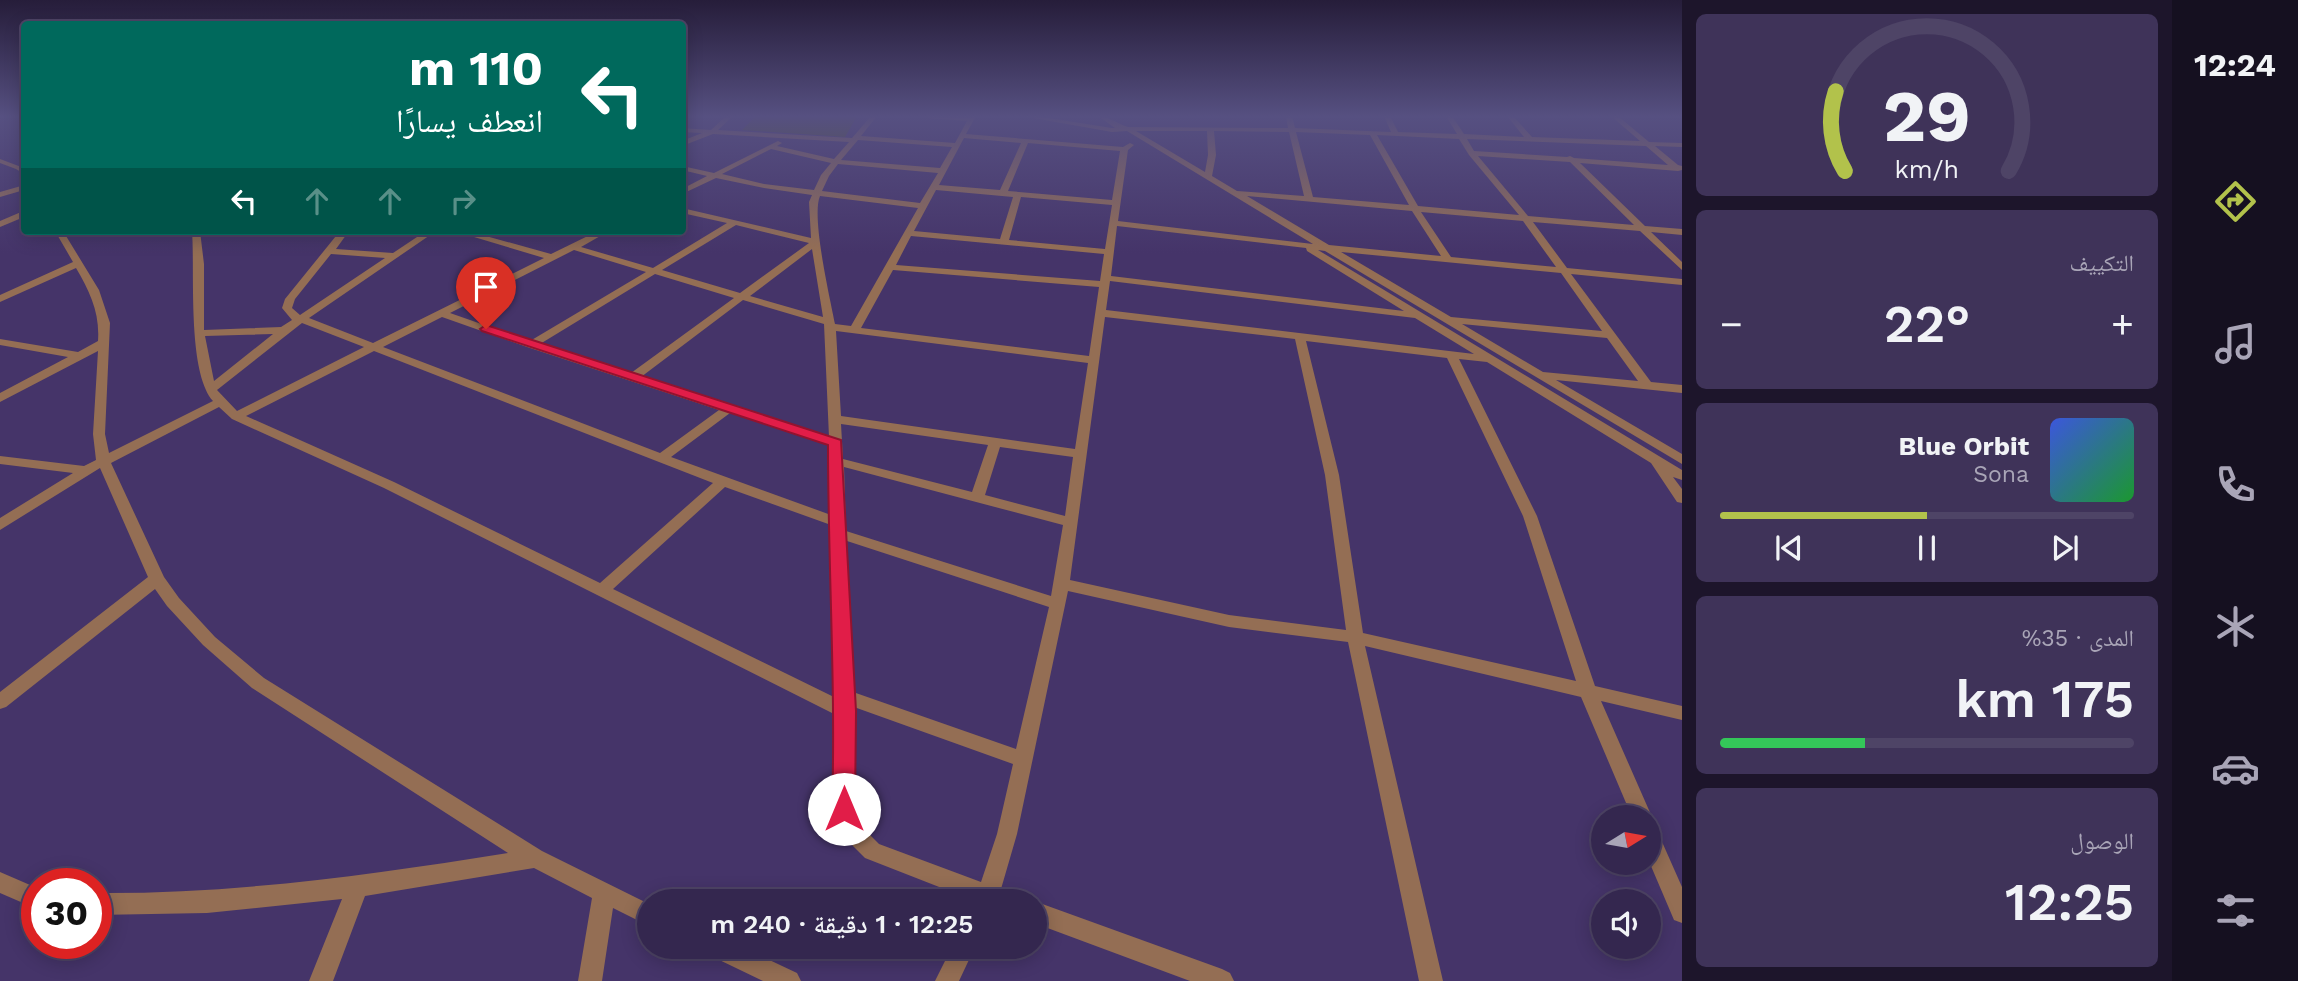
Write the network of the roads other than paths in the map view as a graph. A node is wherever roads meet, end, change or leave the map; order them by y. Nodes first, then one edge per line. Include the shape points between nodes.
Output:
1 (2, 162) edge
2 (741, 162) edge
3 (838, 162) joint
4 (947, 162) edge
5 (1016, 162) edge
6 (1129, 162) edge
7 (1172, 162) edge
8 (1179, 162) edge
9 (1211, 162) edge
10 (1300, 162) edge
11 (1388, 162) edge
12 (1479, 162) edge
13 (1574, 162) edge
14 (1593, 162) edge
15 (21, 169) edge
16 (686, 169) edge
17 (1680, 169) edge
18 (942, 171) junction
19 (715, 175) junction
20 (1208, 177) junction
21 (933, 187) junction
22 (21, 189) edge
23 (686, 190) edge
24 (1003, 193) junction
25 (1235, 193) junction
26 (0, 195) edge
27 (816, 195) junction
28 (1018, 195) junction
29 (1309, 199) junction
30 (1115, 203) junction
31 (922, 206) junction
32 (1415, 208) junction
33 (686, 211) edge
34 (21, 215) edge
35 (1524, 216) junction
36 (735, 222) junction
37 (1114, 223) junction
38 (0, 224) edge
39 (1642, 228) junction
40 (1682, 232) edge
41 (908, 233) junction
42 (61, 235) edge
43 (195, 235) edge
44 (342, 235) edge
45 (426, 235) edge
46 (482, 235) edge
47 (597, 235) edge
48 (816, 242) junction
49 (1004, 242) junction
50 (1302, 244) junction
51 (572, 247) junction
52 (1327, 248) junction
53 (328, 251) junction
54 (1109, 252) junction
55 (395, 256) junction
56 (551, 257) junction
57 (1448, 260) junction
58 (77, 264) junction
59 (889, 267) junction
60 (1682, 267) edge
61 (1563, 270) junction
62 (656, 272) junction
63 (1105, 281) junction
64 (1682, 282) edge
65 (742, 297) junction
66 (0, 299) edge
67 (441, 313) junction
68 (1101, 313) junction
69 (1420, 316) junction
70 (303, 318) junction
71 (1447, 319) junction
72 (829, 325) junction
73 (284, 330) junction
74 (854, 331) junction
75 (199, 333) junction
76 (1609, 335) junction
77 (1300, 337) junction
78 (0, 342) edge
79 (104, 343) junction
80 (531, 345) junction
81 (375, 346) junction
82 (1451, 355) junction
83 (79, 356) junction
84 (1491, 359) junction
85 (1094, 360) junction
86 (1540, 375) junction
87 (632, 378) junction
88 (1647, 386) junction
89 (1682, 389) edge
90 (210, 390) junction
91 (0, 398) edge
92 (220, 402) junction
93 (728, 409) junction
94 (236, 416) junction
95 (833, 419) junction
96 (1635, 432) junction
97 (995, 442) junction
98 (836, 443) junction
99 (1081, 454) junction
100 (661, 458) junction
101 (1655, 459) junction
102 (0, 460) edge
103 (103, 460) junction
104 (1682, 460) edge
105 (836, 461) junction
106 (86, 470) junction
107 (1682, 476) edge
108 (723, 482) junction
109 (978, 498) junction
110 (1682, 499) edge
111 (1071, 522) junction
112 (0, 525) edge
113 (837, 527) junction
114 (157, 579) junction
115 (1062, 584) junction
116 (603, 589) junction
117 (1058, 604) junction
118 (1355, 637) junction
119 (1588, 691) junction
120 (0, 702) edge
121 (845, 704) junction
122 (1682, 713) edge
123 (1021, 759) junction
124 (1637, 805) edge
125 (535, 858) junction
126 (1661, 863) edge
127 (1, 884) edge
128 (357, 887) junction
129 (969, 889) edge
130 (996, 889) edge
131 (21, 892) edge
132 (604, 893) junction
133 (112, 904) edge
134 (637, 909) edge
135 (1682, 912) edge
136 (1047, 917) edge
137 (742, 959) edge
138 (958, 959) edge
139 (321, 981) edge
140 (590, 981) edge
141 (789, 981) edge
142 (947, 981) edge
143 (1222, 981) edge
144 (1431, 981) edge

1 - 15 street
2 - 19 street
3 - 18 street
3 - 27 street via 825,175
4 - 18 street
5 - 24 street
6 - 30 street
7 - 50 street
8 - 20 street
9 - 20 street
10 - 29 street
11 - 32 street
12 - 35 street
13 - 39 street
14 - 17 street
16 - 19 street
18 - 21 street
19 - 23 street
19 - 27 street
20 - 25 street
21 - 24 street
21 - 31 street
22 - 26 street
24 - 28 street
25 - 29 street
25 - 52 street
27 - 31 street
27 - 48 street
28 - 30 street
28 - 49 street
29 - 32 street
30 - 37 street
31 - 41 street
32 - 35 street
32 - 57 street
33 - 36 street
34 - 38 street
35 - 39 street
35 - 61 street
36 - 48 street
36 - 62 street
37 - 50 street
37 - 54 street
39 - 40 street
39 - 60 street
41 - 49 street
41 - 59 street
42 - 58 street
43 - 75 street
44 - 53 street
45 - 55 street
46 - 56 street
47 - 51 street
48 - 65 street
48 - 72 street
49 - 54 street
50 - 52 street
50 - 69 street
51 - 56 street
51 - 62 street
52 - 57 street
52 - 71 street
53 - 55 street
53 - 70 street via 290,299 289,313
54 - 63 street
55 - 70 street
56 - 67 street
57 - 61 street
58 - 66 street
58 - 79 street via 101,309
59 - 63 street
59 - 74 street
61 - 64 street
61 - 76 street
62 - 65 street
62 - 80 street
63 - 68 street
63 - 69 street
65 - 72 street
65 - 87 street
67 - 80 street
67 - 81 street
68 - 77 street
68 - 85 street
69 - 71 street
69 - 84 street
70 - 73 street
70 - 81 street
71 - 76 street
71 - 86 street
72 - 74 street
72 - 95 street
73 - 75 street
73 - 90 street
74 - 85 street
75 - 90 street
76 - 88 street
77 - 82 street
77 - 118 street via 1332,475
78 - 83 street
79 - 83 street
79 - 103 street via 99,433
80 - 87 street
81 - 94 street
81 - 100 street
82 - 84 street
82 - 119 street via 1530,516
83 - 91 street
84 - 101 street
85 - 99 street
86 - 88 street
86 - 96 street
87 - 93 street
88 - 89 street
90 - 92 street
92 - 94 street
92 - 103 street
93 - 98 street
93 - 100 street
94 - 116 street
95 - 97 street
95 - 98 street
96 - 101 street
96 - 104 street
97 - 99 street
97 - 109 street
98 - 105 street
99 - 111 street
100 - 108 street
101 - 107 street
101 - 110 street
102 - 106 street
103 - 106 street
103 - 114 street
105 - 109 street
105 - 113 street
106 - 112 street
108 - 113 street
108 - 116 street
109 - 111 street
111 - 115 street
113 - 117 street
113 - 121 street
114 - 120 street
114 - 125 street via 209,641 258,683
115 - 117 street
115 - 118 street via 1229,621
116 - 121 street
117 - 123 street
118 - 119 street
118 - 144 street
119 - 122 street
119 - 124 street
121 - 123 street
121 - 129 street via 844,809 852,831 872,851
123 - 130 street
125 - 128 street
125 - 132 street
126 - 135 street
127 - 131 street
128 - 133 street via 222,901
128 - 139 street
132 - 134 street
132 - 140 street
136 - 143 street
137 - 141 street
138 - 142 street

